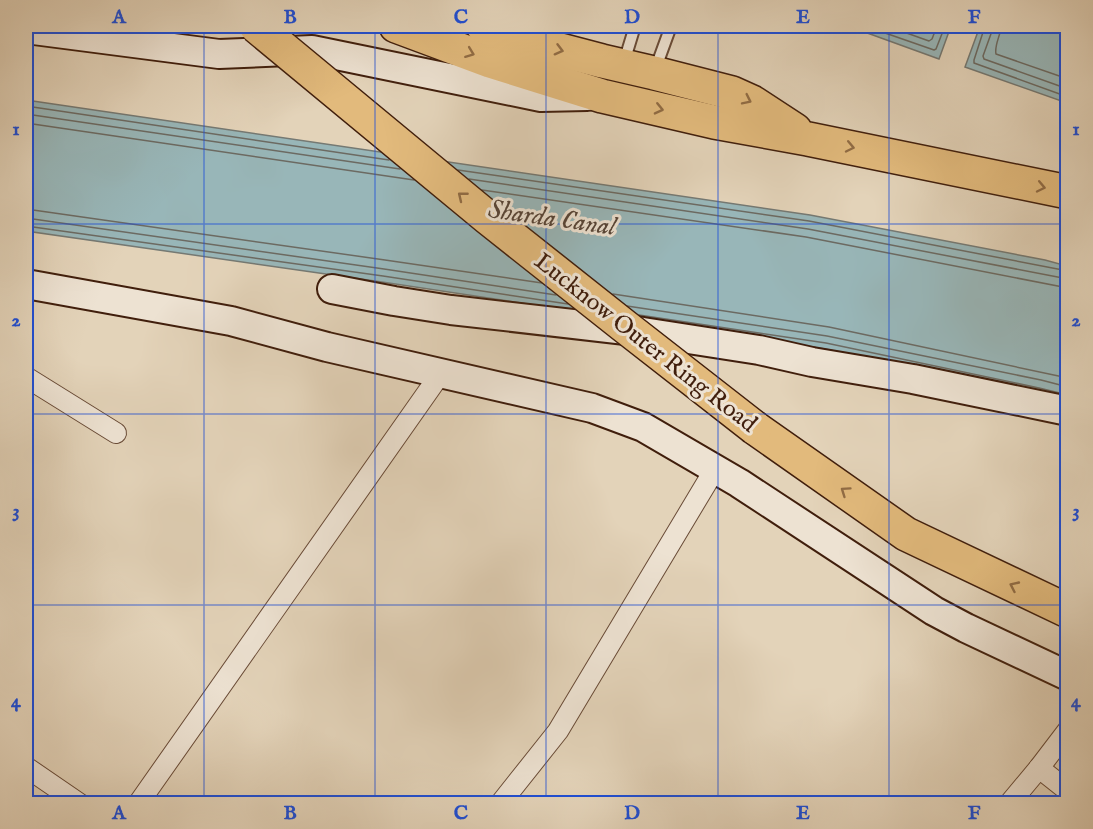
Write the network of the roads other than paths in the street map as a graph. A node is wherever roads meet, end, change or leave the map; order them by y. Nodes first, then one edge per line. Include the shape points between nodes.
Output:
1 (256, 26) edge
2 (396, 26) edge
3 (483, 26) edge
4 (635, 26) edge
5 (670, 26) edge
6 (26, 29) edge
7 (623, 65) junction
8 (654, 73) junction
9 (602, 96) junction
10 (808, 139) junction
11 (1068, 192) edge
12 (26, 284) edge
13 (332, 289) dead end
14 (441, 373) junction
15 (26, 378) edge
16 (1068, 411) edge
17 (116, 433) dead end
18 (715, 469) junction
19 (1068, 611) edge
20 (1068, 676) edge
21 (1068, 730) edge
22 (26, 767) edge
23 (1039, 768) junction
24 (1068, 791) edge
25 (80, 804) edge
26 (138, 804) edge
27 (500, 804) edge
28 (1008, 804) edge

19 -> 1 highway, Lucknow Outer Ring Road, bridge via 906,534 755,428 489,218
2 -> 9 highway
3 -> 7 highway via 522,40
4 - 7 lane
5 - 8 lane
6 - 9 street via 219,54 312,50 541,97
7 - 8 highway
8 -> 10 highway via 732,93
9 -> 10 highway
10 -> 11 highway
12 - 14 street via 231,321
13 - 16 street via 451,310 759,350
14 - 18 street via 592,408 643,427
14 - 26 street
15 - 17 street
18 - 20 street via 934,610
18 - 27 street via 558,731
21 - 23 street
22 - 25 street
23 - 24 street
23 - 28 street

